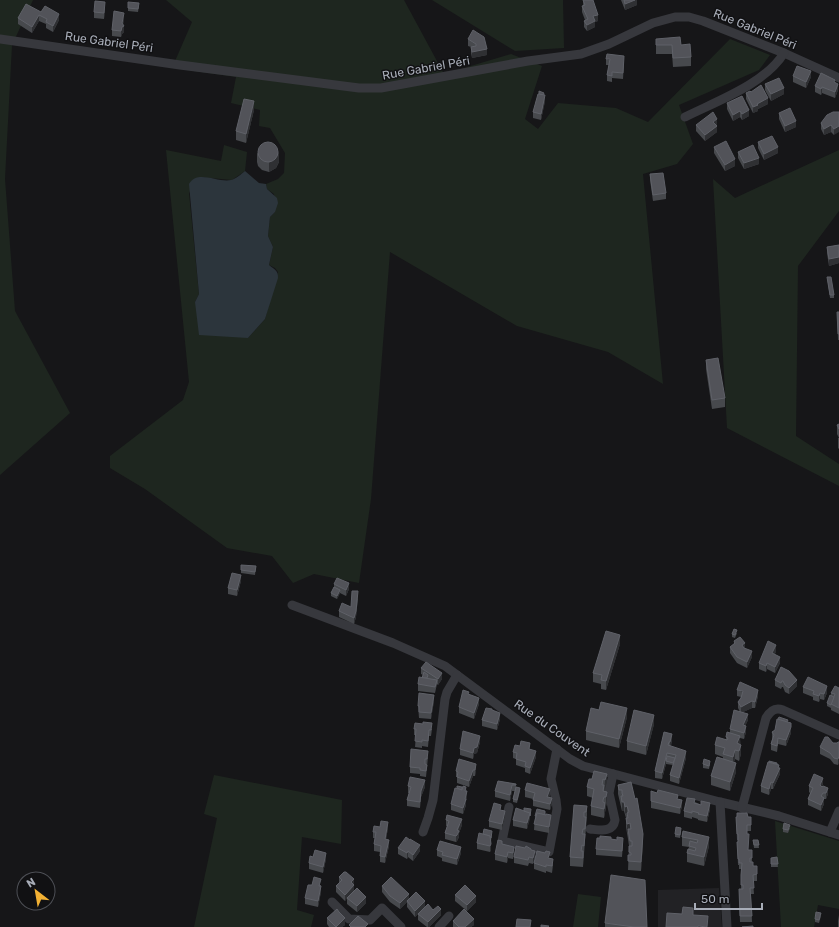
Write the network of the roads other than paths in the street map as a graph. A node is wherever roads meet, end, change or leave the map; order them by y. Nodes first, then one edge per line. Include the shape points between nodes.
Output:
1 (0, 39) edge
2 (784, 53) junction
3 (839, 78) edge
4 (685, 117) dead end
5 (292, 605) dead end
6 (458, 675) junction
7 (839, 735) edge
8 (557, 749) junction
9 (613, 774) junction
10 (720, 802) junction
11 (509, 807) dead end
12 (742, 808) junction
13 (839, 811) edge
14 (590, 829) dead end
15 (423, 832) dead end
16 (834, 833) edge
17 (332, 902) dead end
18 (450, 916) dead end
19 (401, 927) edge
20 (439, 927) edge
21 (727, 927) edge

1 - 2 street, Rue Gabriel Péri via 367,89 581,54 653,23 675,17 703,21
2 - 3 street, Rue Gabriel Péri
2 - 4 street via 762,77
5 - 6 street, Rue du Couvent via 428,658
6 - 8 street, Rue du Couvent
6 - 15 street via 445,699 432,804
7 - 12 street via 783,710 773,710 766,718
8 - 9 street, Rue du Couvent via 583,766
8 - 11 street via 551,779 557,809 549,852 502,841
9 - 10 street, Rue du Couvent
9 - 14 street via 609,794 614,824 605,830
10 - 12 street, Rue du Couvent
10 - 21 street
12 - 16 street, Rue du Couvent
13 - 16 street
17 - 19 street via 349,919 370,920 382,908
18 - 20 street

